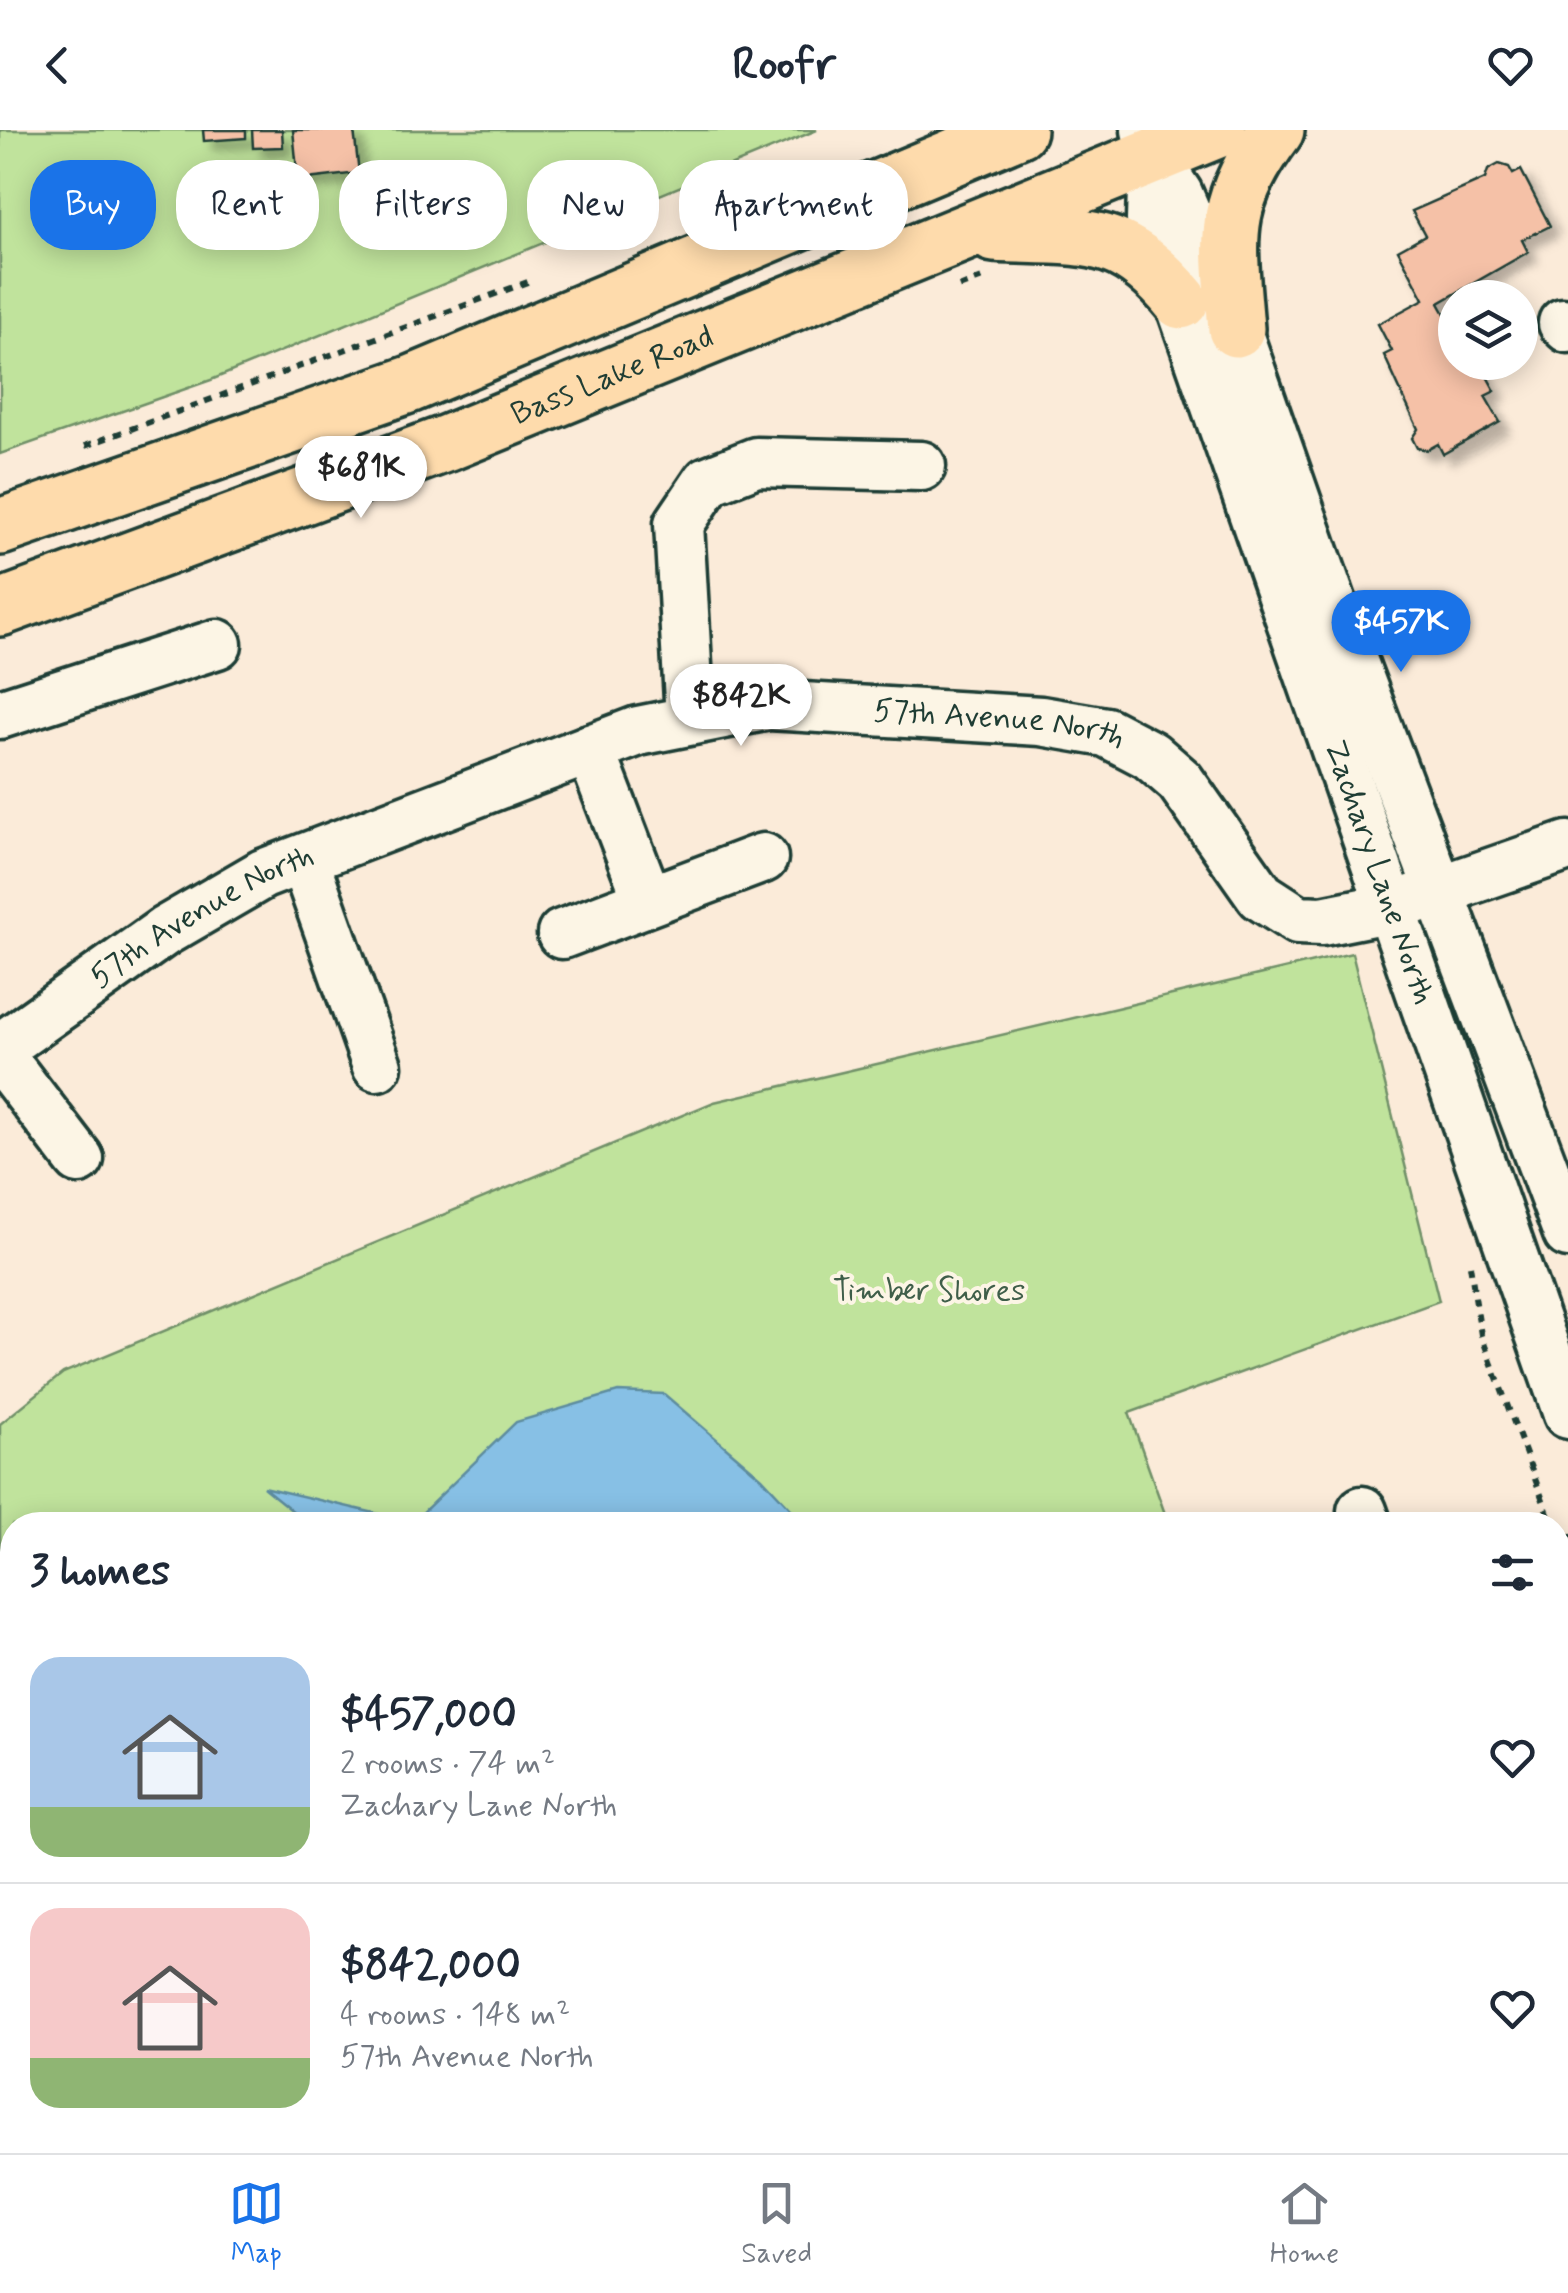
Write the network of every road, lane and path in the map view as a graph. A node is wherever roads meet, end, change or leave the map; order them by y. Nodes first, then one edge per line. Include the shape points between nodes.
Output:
1 (1018, 130) edge
2 (1217, 130) edge
3 (1276, 130) edge
4 (1150, 143) edge
5 (966, 233) junction
6 (549, 274) dead end
7 (1181, 301) junction
8 (1236, 329) junction
9 (68, 452) dead end
10 (922, 466) dead end
11 (0, 527) edge
12 (0, 608) edge
13 (217, 644) dead end
14 (0, 714) edge
15 (690, 718) junction
16 (590, 749) junction
17 (1568, 846) edge
18 (763, 858) dead end
19 (304, 860) junction
20 (1439, 890) junction
21 (648, 900) junction
22 (1392, 906) junction
23 (562, 934) dead end
24 (0, 1048) edge
25 (0, 1056) edge
26 (377, 1066) dead end
27 (79, 1160) dead end
28 (1568, 1233) edge
29 (1568, 1414) edge

1 - 11 main road via 411,384
2 - 4 main road, Bass Lake Road
3 - 8 main road via 1233,201 1228,239
4 - 5 main road, Bass Lake Road
4 - 7 street, Zachary Lane North via 1152,220
4 - 8 street, Zachary Lane North
5 - 7 main road via 1068,233 1103,241 1161,276
5 - 12 main road, Bass Lake Road via 446,444
6 - 9 path
7 - 22 street, Zachary Lane North
8 - 20 street, Zachary Lane North
10 - 15 street via 756,462 708,481 678,524
13 - 14 street
15 - 16 street, 57th Avenue North
15 - 22 street, 57th Avenue North via 769,705 1040,721 1106,732 1150,755 1180,781 1261,896 1281,910 1298,920 1322,921
16 - 19 street, 57th Avenue North
16 - 21 street
17 - 20 street, 57th Avenue North
18 - 21 street
19 - 24 street, 57th Avenue North via 264,874 165,930
19 - 26 street
20 - 22 street, 57th Avenue North
20 - 28 street, Zachary Lane North
21 - 23 street
22 - 29 street, Zachary Lane North
25 - 27 street

